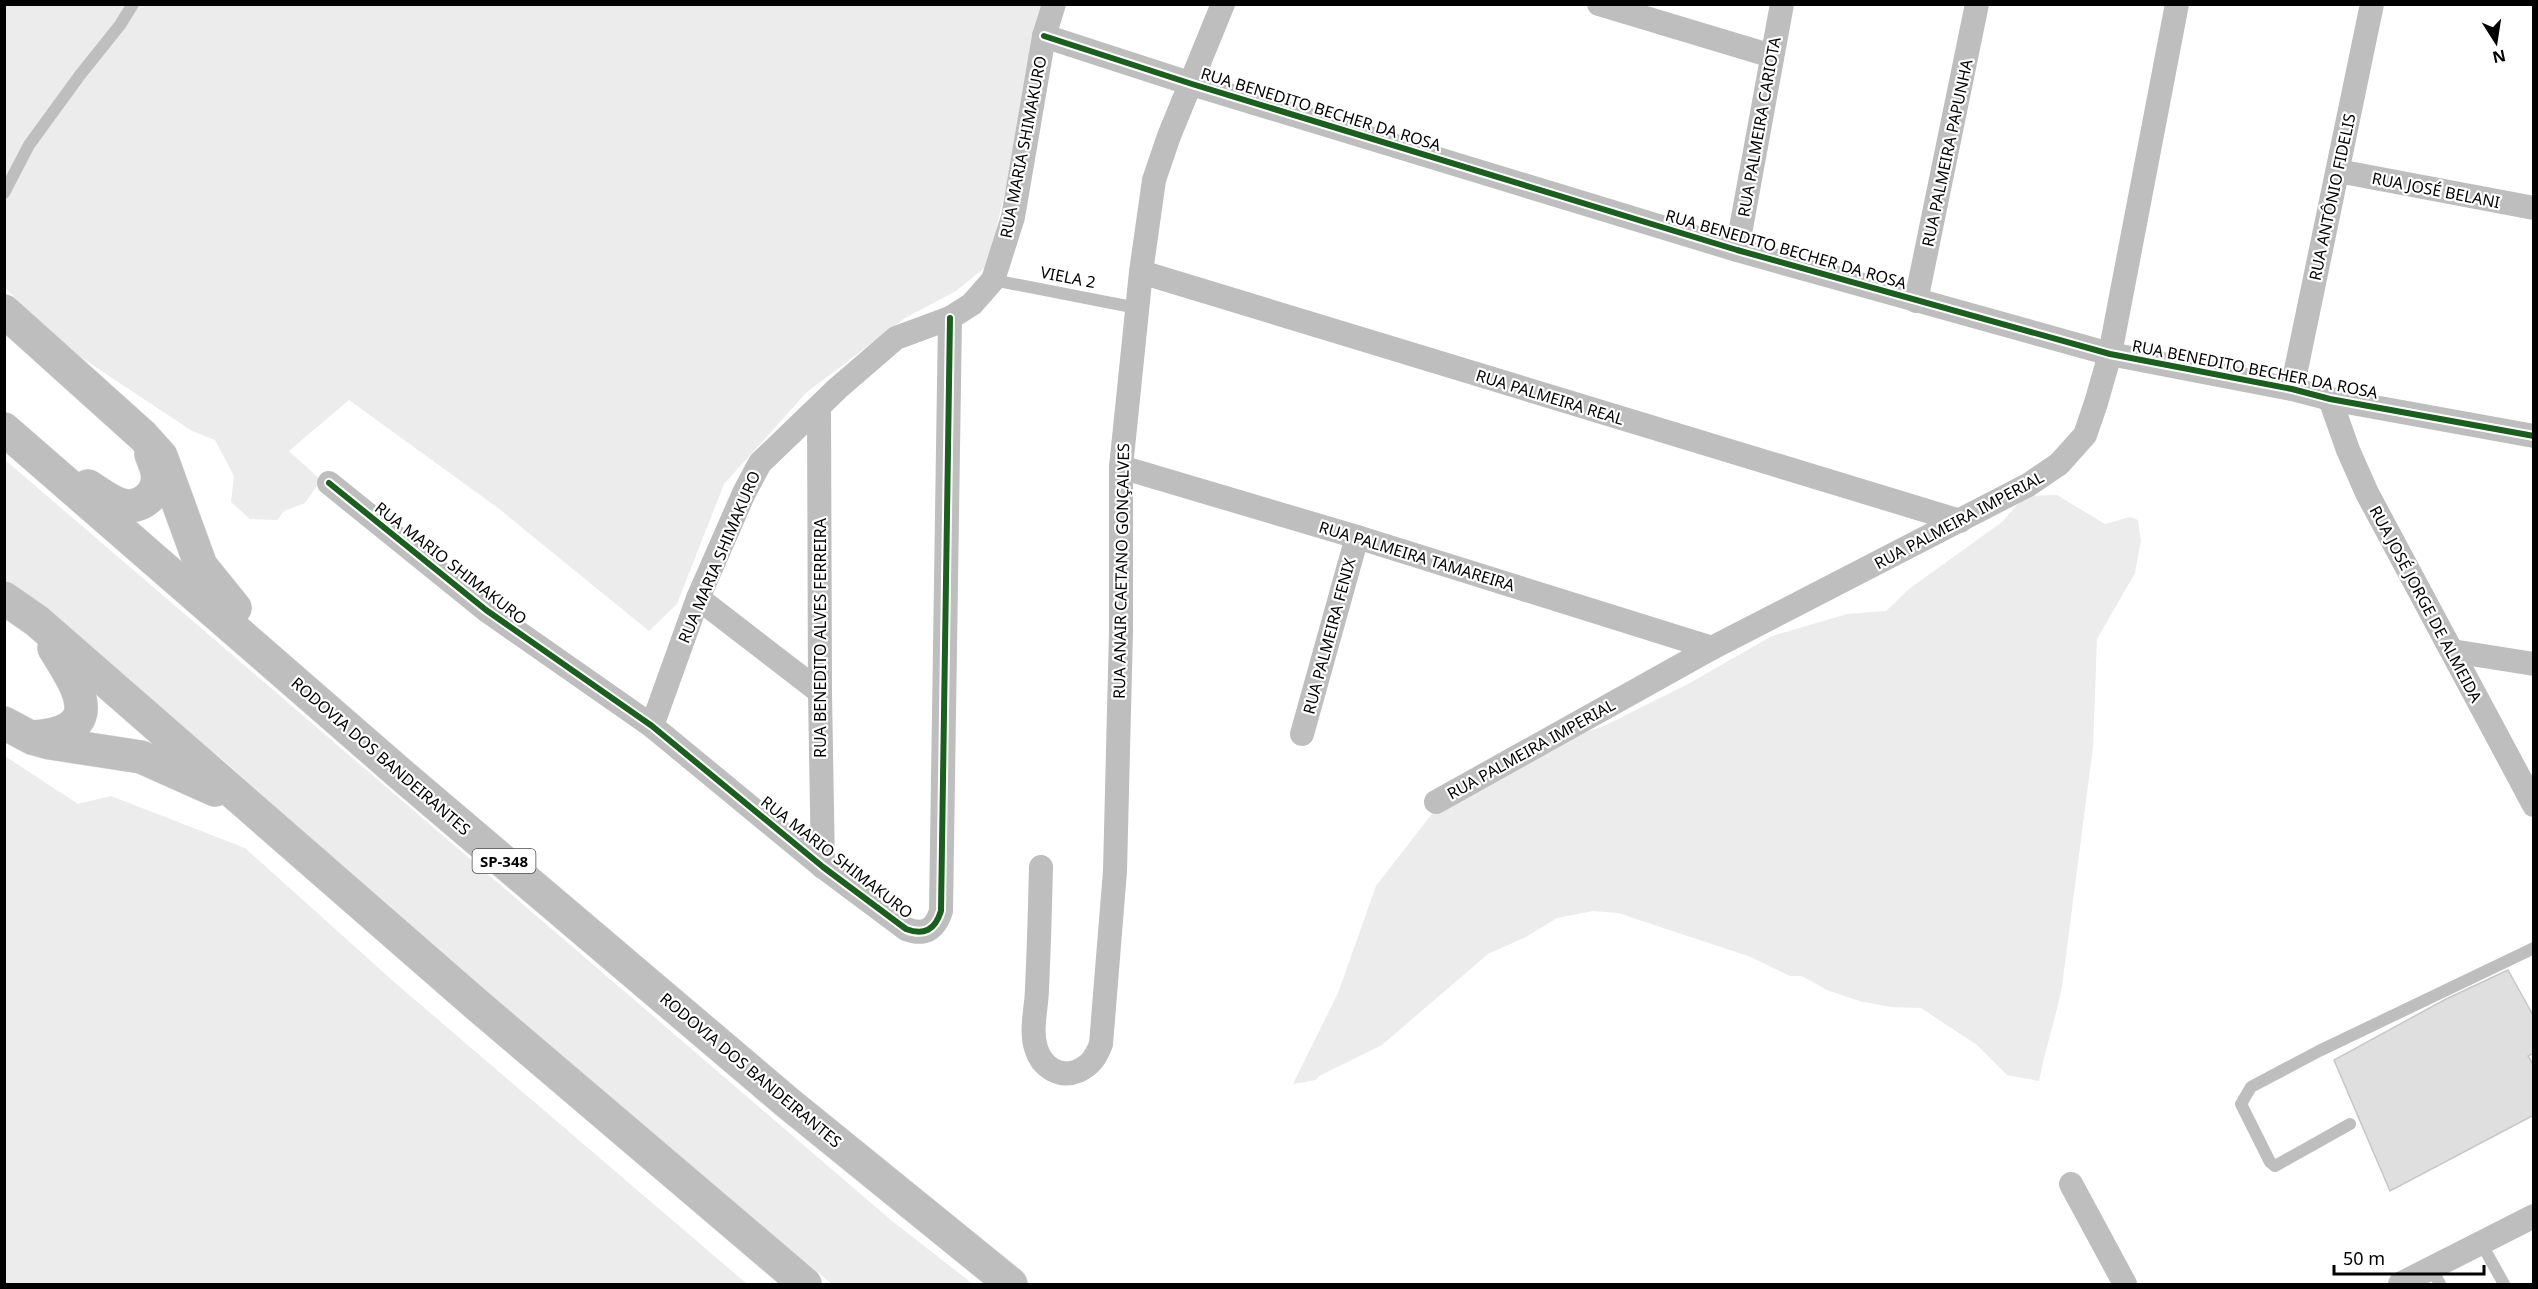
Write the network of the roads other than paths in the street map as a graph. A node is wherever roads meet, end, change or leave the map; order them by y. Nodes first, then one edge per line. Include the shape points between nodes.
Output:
1 (133, 4) edge
2 (1054, 4) edge
3 (1223, 4) edge
4 (1599, 4) edge
5 (1782, 4) edge
6 (1977, 4) edge
7 (2177, 4) edge
8 (2372, 4) edge
9 (1044, 36) junction
10 (1772, 56) junction
11 (1192, 84) junction
12 (2338, 171) junction
13 (4, 193) edge
14 (2534, 208) edge
15 (1737, 250) junction
16 (1141, 272) junction
17 (993, 280) junction
18 (1916, 302) junction
19 (1137, 308) junction
20 (4, 311) edge
21 (950, 318) junction
22 (2110, 354) junction
23 (2292, 389) junction
24 (2330, 399) junction
25 (819, 408) junction
26 (9, 433) edge
27 (143, 436) junction
28 (2534, 436) edge
29 (1121, 467) junction
30 (329, 483) dead end
31 (1960, 521) junction
32 (1357, 537) junction
33 (4, 598) edge
34 (698, 598) junction
35 (37, 621) junction
36 (1712, 648) junction
37 (2452, 651) junction
38 (2534, 664) edge
39 (820, 692) junction
40 (341, 721) junction
41 (652, 726) junction
42 (18, 730) edge
43 (1302, 734) dead end
44 (1436, 802) dead end
45 (2534, 805) edge
46 (258, 814) junction
47 (823, 867) junction
48 (1041, 867) dead end
49 (2534, 948) edge
50 (2350, 1124) dead end
51 (2071, 1184) dead end
52 (2534, 1216) edge
53 (2481, 1243) junction
54 (2436, 1276) edge
55 (805, 1284) edge
56 (1011, 1284) edge
57 (2126, 1284) edge
58 (2400, 1284) edge
59 (2504, 1284) edge

1 - 13 lane via 29,145
2 - 9 street, RUA MARIA SHIMAKURO
3 - 11 street, RUA ANAIR CAETANO GONÇALVES
4 - 10 street
5 - 10 street, RUA PALMEIRA CARIOTA
6 - 18 street, RUA PALMEIRA PAPUNHA
7 - 22 street, RUA PALMEIRA IMPERIAL
8 - 12 street, RUA ANTÔNIO FIDELIS
9 - 11 street, RUA BENEDITO BECHER DA ROSA
9 - 17 street, RUA MARIA SHIMAKURO via 1013,218
10 - 15 street, RUA PALMEIRA CARIOTA
11 - 15 street, RUA BENEDITO BECHER DA ROSA
11 - 16 street, RUA ANAIR CAETANO GONÇALVES via 1155,180
12 - 14 street, RUA JOSÉ BELANI
12 - 23 street, RUA ANTÔNIO FIDELIS
15 - 18 street, RUA BENEDITO BECHER DA ROSA
16 - 19 street, RUA ANAIR CAETANO GONÇALVES
16 - 31 street, RUA PALMEIRA REAL
17 - 19 lane, VIELA 2
17 - 21 street, RUA MARIA SHIMAKURO via 972,304
18 - 22 street, RUA BENEDITO BECHER DA ROSA
19 - 29 street, RUA ANAIR CAETANO GONÇALVES
20 - 27 highway
21 - 25 street, RUA MARIA SHIMAKURO via 896,338
21 - 47 street, RUA MARIO SHIMAKURO via 938,922 918,934 906,929
22 - 23 street, RUA BENEDITO BECHER DA ROSA
22 - 31 street, RUA PALMEIRA IMPERIAL via 2085,435 2059,464
23 - 24 street, RUA BENEDITO BECHER DA ROSA
24 - 28 street, RUA BENEDITO BECHER DA ROSA
24 - 37 street, RUA JOSÉ JORGE DE ALMEIDA via 2367,493
25 - 34 street, RUA MARIA SHIMAKURO via 760,463
25 - 39 street, RUA BENEDITO ALVES FERREIRA
26 - 27 highway via 97,492 120,505 135,506 147,501 156,488 158,474
26 - 40 highway, RODOVIA DOS BANDEIRANTES / SP-348
27 - 40 highway via 161,456 201,566
29 - 32 street, RUA PALMEIRA TAMAREIRA
29 - 48 street, RUA ANAIR CAETANO GONÇALVES via 1115,871 1101,1044 1095,1058 1071,1073 1054,1072 1041,1060 1035,1047
30 - 41 street, RUA MARIO SHIMAKURO via 486,610
31 - 36 street, RUA PALMEIRA IMPERIAL
32 - 36 street, RUA PALMEIRA TAMAREIRA
32 - 43 street, RUA PALMEIRA FENIX
33 - 35 highway
34 - 39 street
34 - 41 street, RUA MARIA SHIMAKURO
35 - 42 highway via 73,679 82,703 81,715 72,726 56,734
35 - 46 highway
36 - 44 street, RUA PALMEIRA IMPERIAL
37 - 38 street
37 - 45 street, RUA JOSÉ JORGE DE ALMEIDA
39 - 47 street, RUA BENEDITO ALVES FERREIRA
40 - 56 highway, RODOVIA DOS BANDEIRANTES / SP-348 via 788,1103
41 - 47 street, RUA MARIO SHIMAKURO
42 - 46 highway via 50,743 141,758 197,781
46 - 55 highway
49 - 50 lane via 2251,1087 2241,1104 2275,1166
51 - 57 street
52 - 53 street
53 - 54 street
53 - 59 lane
54 - 58 street

